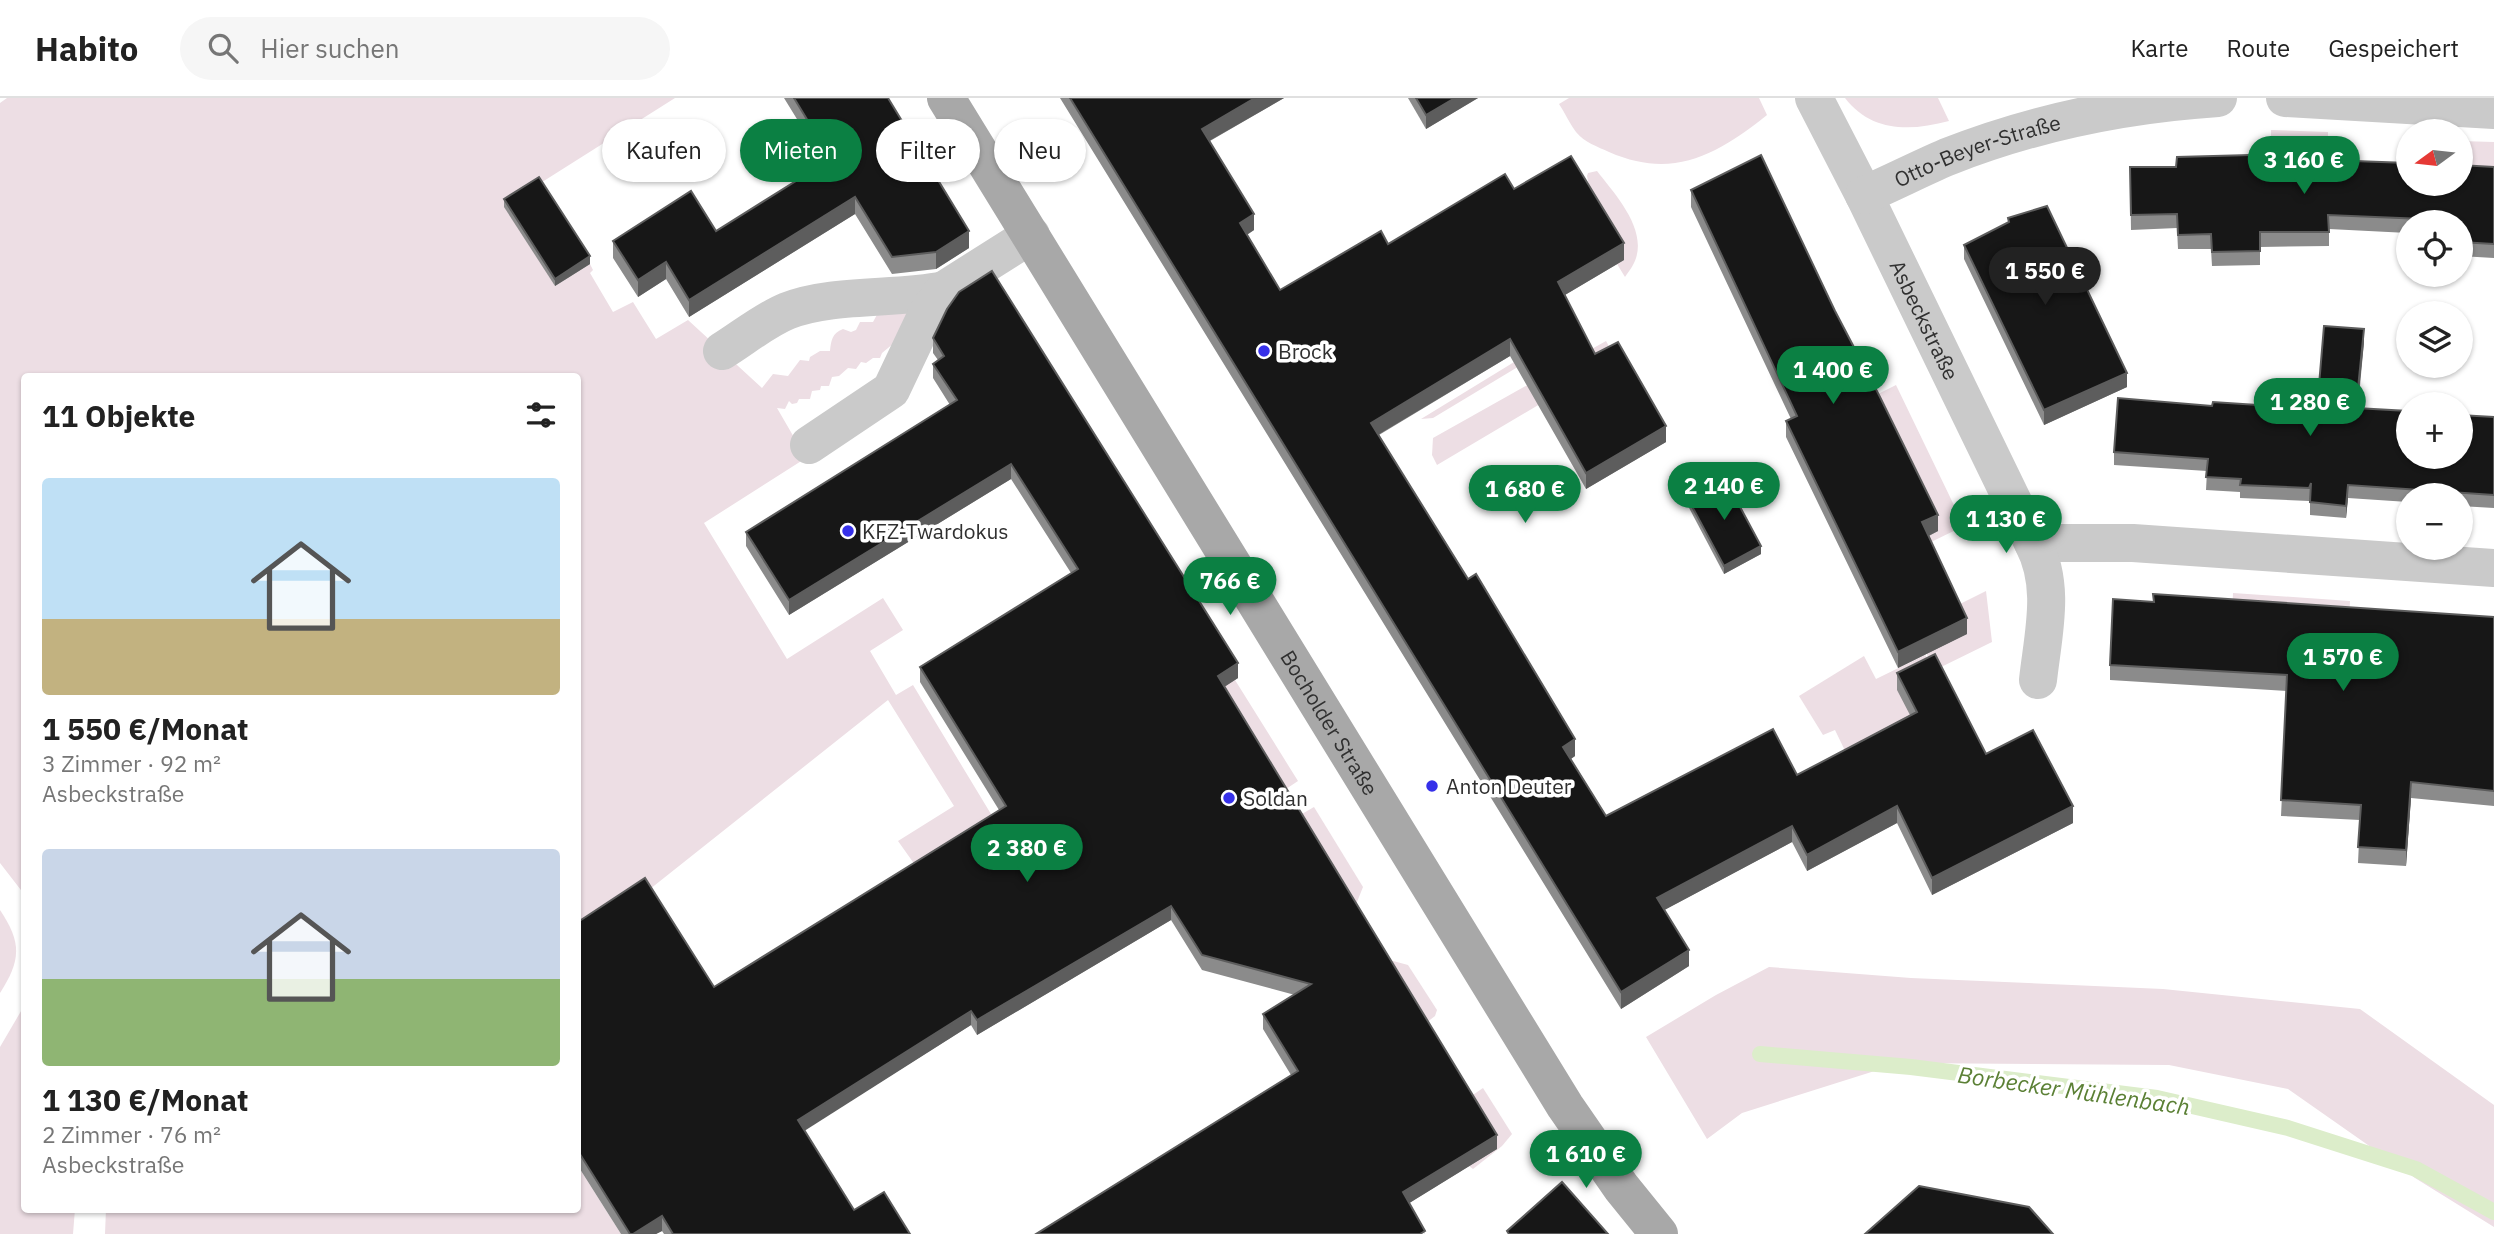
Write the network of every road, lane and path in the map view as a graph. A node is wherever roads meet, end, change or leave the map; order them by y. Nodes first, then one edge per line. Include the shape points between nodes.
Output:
1 (946, 98) edge
2 (1814, 98) edge
3 (2218, 98) edge
4 (2285, 98) edge
5 (2494, 110) edge
6 (1864, 195) junction
7 (1031, 235) junction
8 (944, 290) junction
9 (722, 351) dead end
10 (809, 445) dead end
11 (2033, 543) junction
12 (2494, 568) edge
13 (2038, 680) dead end
14 (1659, 1234) edge

1 - 7 main road, Bocholder Straße
2 - 6 street, Asbeckstraße
3 - 6 street, Otto-Beyer-Straße via 2132,107 2012,134
4 - 5 street
6 - 11 street, Asbeckstraße
7 - 8 street
7 - 14 main road, Bocholder Straße via 1565,1106
8 - 9 street via 794,309
8 - 10 street via 928,312 891,390
11 - 12 street via 2133,543
11 - 13 street, Asbeckstraße via 2042,560 2047,595

